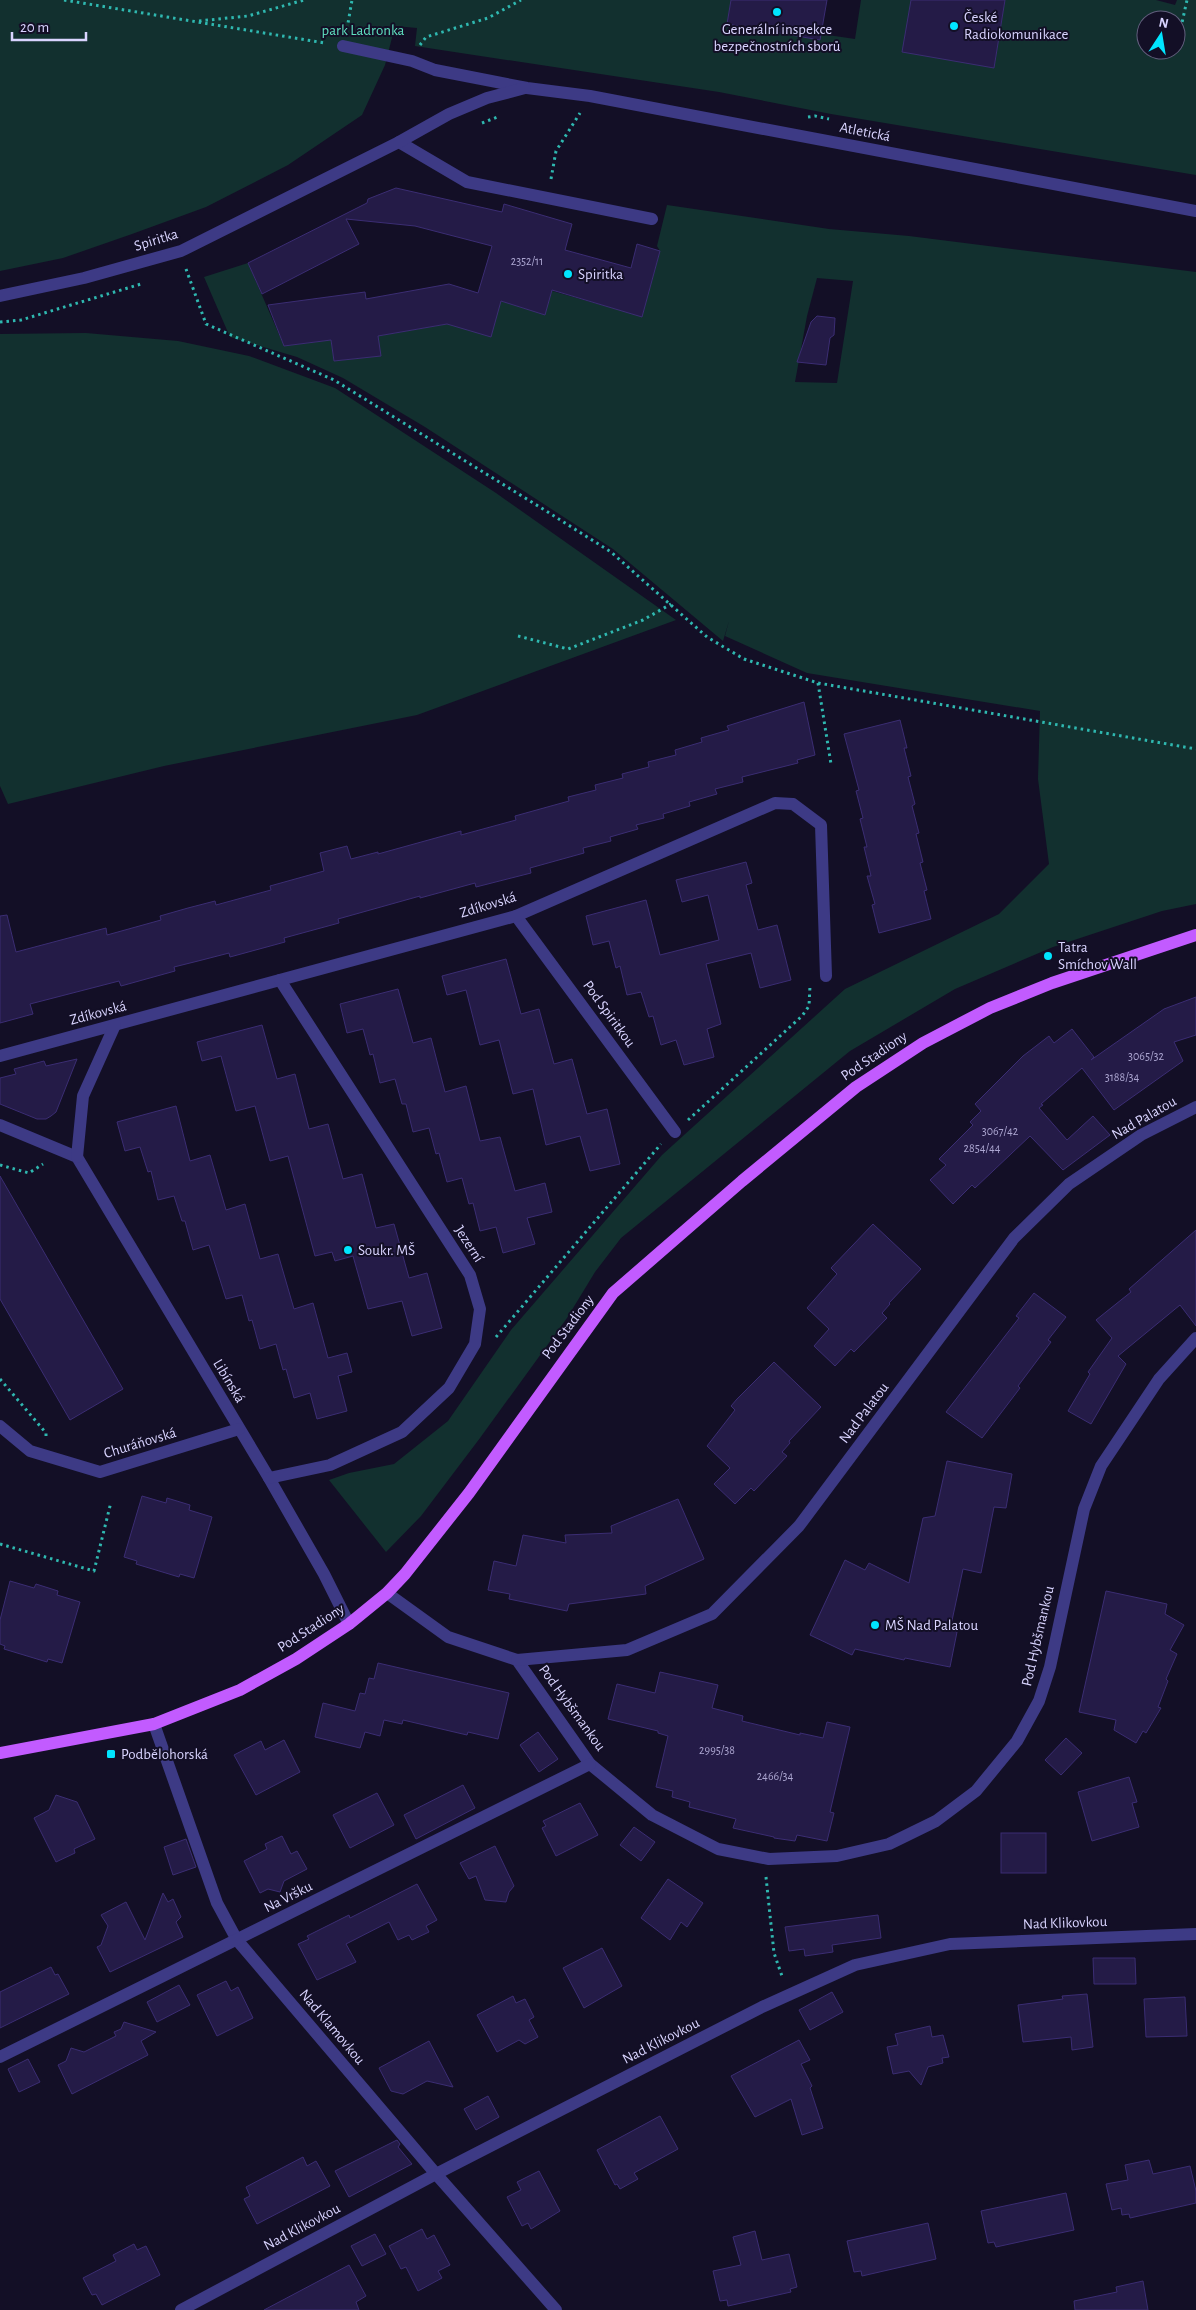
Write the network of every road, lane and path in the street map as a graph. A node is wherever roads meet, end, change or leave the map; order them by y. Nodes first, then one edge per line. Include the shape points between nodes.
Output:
1 (64, 0) edge
2 (304, 0) edge
3 (352, 0) edge
4 (521, 0) edge
5 (193, 21) junction
6 (344, 46) junction
7 (412, 60) junction
8 (528, 88) junction
9 (590, 96) junction
10 (399, 142) junction
11 (547, 197) junction
12 (1196, 211) edge
13 (652, 219) dead end
14 (181, 251) junction
15 (0, 296) edge
16 (24, 318) dead end
17 (0, 322) edge
18 (671, 604) junction
19 (518, 636) dead end
20 (818, 683) junction
21 (1196, 749) edge
22 (831, 764) dead end
23 (516, 916) junction
24 (1196, 935) edge
25 (826, 976) dead end
26 (280, 980) junction
27 (810, 983) dead end
28 (115, 1025) junction
29 (0, 1056) edge
30 (1196, 1107) edge
31 (0, 1125) edge
32 (676, 1132) junction
33 (77, 1157) junction
34 (44, 1164) dead end
35 (0, 1165) edge
36 (1196, 1338) edge
37 (494, 1339) dead end
38 (0, 1379) edge
39 (0, 1426) edge
40 (239, 1429) junction
41 (43, 1455) junction
42 (269, 1478) junction
43 (111, 1502) dead end
44 (0, 1544) edge
45 (387, 1593) junction
46 (349, 1624) junction
47 (517, 1660) junction
48 (154, 1724) junction
49 (0, 1753) edge
50 (590, 1764) junction
51 (766, 1879) dead end
52 (1196, 1934) edge
53 (237, 1940) junction
54 (788, 1995) junction
55 (0, 2057) edge
56 (436, 2174) junction
57 (181, 2310) edge
58 (556, 2310) edge

1 - 5 path
2 - 5 path via 248,16
3 - 6 path
4 - 7 path via 488,18 426,37
5 - 6 path
6 - 7 street, Atletická
7 - 8 street, Atletická via 435,70
8 - 9 street, Atletická
8 - 10 street, Spiritka via 486,98
9 - 11 path via 556,151
9 - 12 street, Atletická
10 - 11 street via 467,182
10 - 14 street, Spiritka
11 - 13 street
14 - 15 street, Spiritka via 84,278
14 - 18 path via 206,324 334,380 611,552
16 - 17 path
18 - 19 path via 643,620 568,649
18 - 20 path via 707,637 744,659
20 - 21 path
20 - 22 path
23 - 25 street, Zdíkovská via 775,803 793,804 821,825
23 - 26 street, Zdíkovská
23 - 32 street, Pod Spiritkou
24 - 45 main road, Pod Stadiony via 1052,983 990,1008 923,1043 849,1093 613,1293 469,1492
26 - 28 street, Zdíkovská
26 - 42 street, Jezerní via 470,1275 480,1310 475,1344 449,1388 402,1432 330,1465
27 - 32 path via 809,1006 802,1016
28 - 29 street, Zdíkovská
28 - 33 street via 83,1096
30 - 47 street, Nad Palatou via 1141,1135 1069,1184 1014,1238 799,1526 712,1614 626,1650
31 - 33 street
32 - 37 path via 657,1147
33 - 40 street, Libínská
34 - 35 path via 28,1174
36 - 50 street, Pod Hybšmankou via 1159,1379 1101,1466 1084,1509 1050,1667 1039,1700 1017,1741 976,1791 936,1821 889,1844 837,1856 769,1859 718,1849 652,1815
38 - 41 path via 46,1433
39 - 41 street, Churáňovská via 30,1451
40 - 41 street, Churáňovská via 100,1472
40 - 42 street, Libínská
42 - 46 street, Libínská
43 - 44 path via 94,1571
45 - 46 main road, Pod Stadiony
45 - 47 street, Pod Hybšmankou via 448,1637
46 - 48 main road, Pod Stadiony via 240,1690
47 - 50 street, Pod Hybšmankou
48 - 49 main road, Pod Stadiony
48 - 53 street, Nad Klamovkou via 217,1903
50 - 53 street, Na Vršku
51 - 54 path via 774,1953
52 - 54 street, Nad Klikovkou via 950,1944 855,1965
53 - 55 street, Na Vršku
53 - 56 street, Nad Klamovkou
54 - 56 street, Nad Klikovkou
56 - 57 street, Nad Klikovkou
56 - 58 street, Nad Klamovkou

